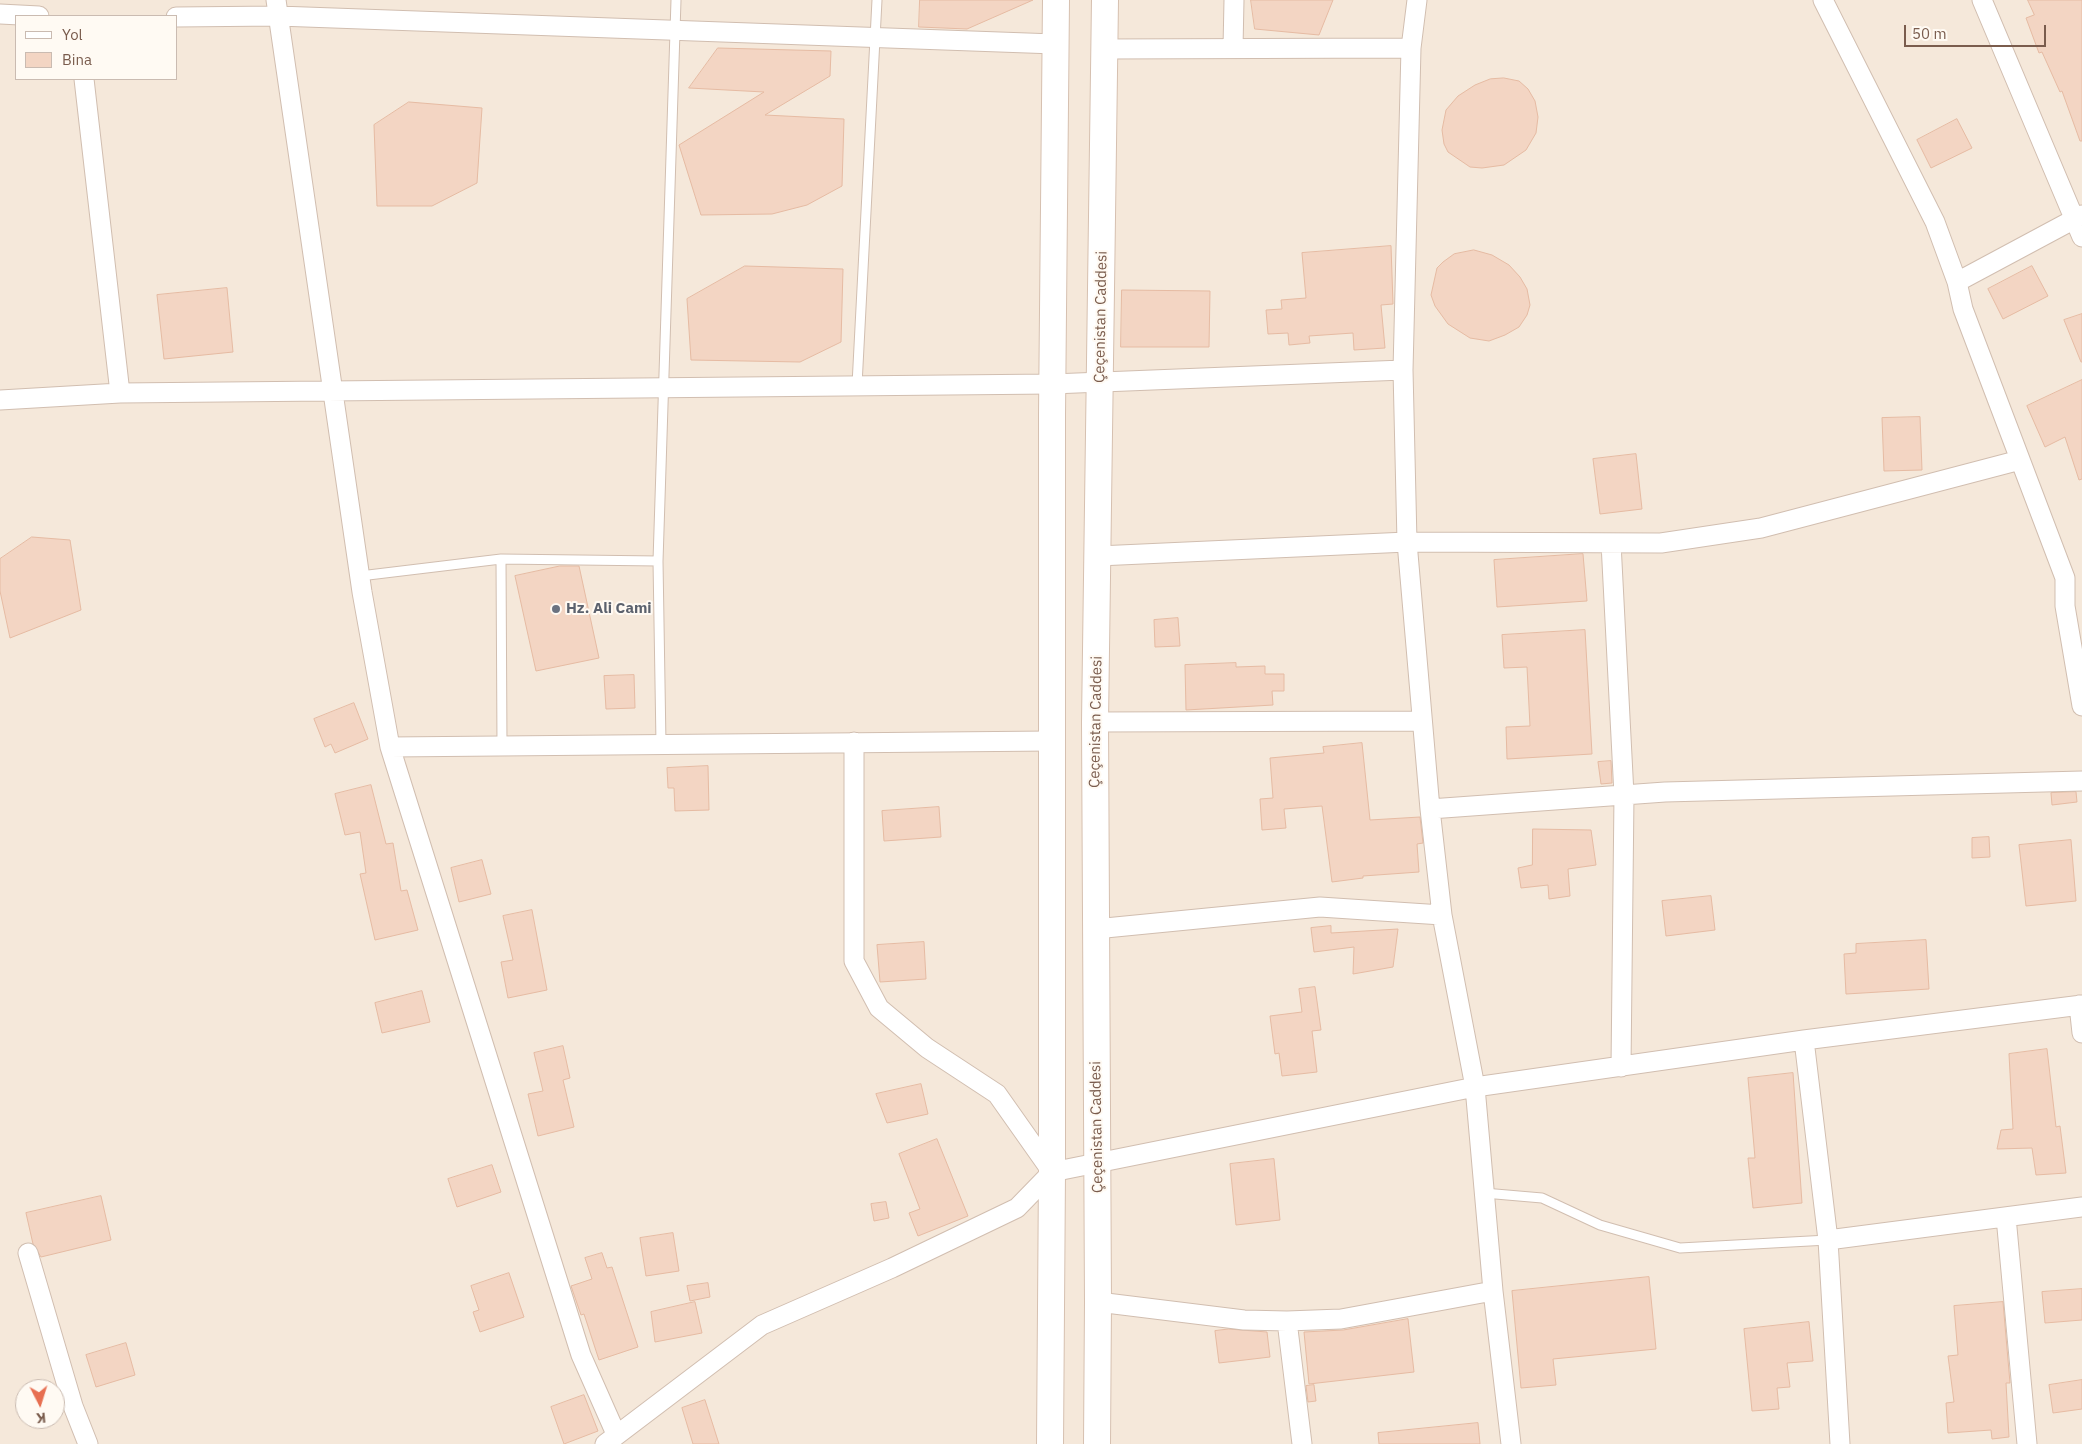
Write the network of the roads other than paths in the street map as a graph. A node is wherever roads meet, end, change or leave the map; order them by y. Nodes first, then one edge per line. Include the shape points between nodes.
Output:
1 (676, 0) edge
2 (877, 0) edge
3 (1056, 0) edge
4 (1105, 0) edge
5 (1234, 0) edge
6 (1416, 0) edge
7 (1823, 0) edge
8 (1982, 0) edge
9 (277, 8) edge
10 (0, 14) edge
11 (20, 15) edge
12 (178, 17) edge
13 (676, 30) junction
14 (877, 37) junction
15 (1056, 44) junction
16 (1233, 48) junction
17 (1411, 48) junction
18 (1105, 49) junction
19 (84, 80) edge
20 (2078, 217) edge
21 (2082, 237) edge
22 (1957, 282) junction
23 (1403, 370) junction
24 (1100, 382) junction
25 (1052, 384) junction
26 (857, 385) junction
27 (664, 387) junction
28 (334, 390) junction
29 (120, 394) junction
30 (0, 400) edge
31 (2020, 460) junction
32 (1407, 542) junction
33 (1611, 543) junction
34 (1098, 556) junction
35 (501, 560) junction
36 (658, 561) junction
37 (2073, 575) edge
38 (360, 576) junction
39 (2082, 706) edge
40 (1421, 721) junction
41 (1095, 722) junction
42 (1051, 741) junction
43 (854, 742) junction
44 (661, 744) junction
45 (502, 746) junction
46 (390, 747) junction
47 (2082, 781) edge
48 (1624, 796) junction
49 (1430, 809) junction
50 (1442, 915) junction
51 (1095, 929) junction
52 (2081, 1005) edge
53 (2082, 1033) edge
54 (1804, 1040) junction
55 (1621, 1067) junction
56 (1475, 1087) junction
57 (1097, 1161) junction
58 (1052, 1172) junction
59 (1484, 1193) junction
60 (2082, 1207) edge
61 (2006, 1217) junction
62 (1828, 1240) junction
63 (28, 1253) dead end
64 (1493, 1290) junction
65 (1098, 1302) junction
66 (1287, 1321) junction
67 (611, 1439) edge
68 (88, 1444) edge
69 (1050, 1444) edge
70 (1097, 1444) edge
71 (1302, 1444) edge
72 (1511, 1444) edge
73 (1840, 1444) edge
74 (2027, 1444) edge

1 - 13 lane
2 - 14 lane
3 - 15 main road
4 - 18 main road, Çeçenistan Caddesi
5 - 16 street
6 - 17 street
7 - 22 street via 1935,222
8 - 20 street
9 - 12 street
9 - 13 street
9 - 28 street
10 - 11 street
13 - 14 street
13 - 27 lane
14 - 15 street
14 - 26 lane
15 - 25 main road
16 - 17 street
16 - 18 street
17 - 23 street
18 - 24 main road, Çeçenistan Caddesi
19 - 29 street
20 - 21 street
20 - 22 street
22 - 31 street via 1963,309
23 - 24 street
23 - 32 street
24 - 25 street
24 - 34 main road, Çeçenistan Caddesi
25 - 26 street
25 - 42 main road
26 - 27 street
27 - 28 street
27 - 36 lane
28 - 29 street
28 - 38 street
29 - 30 street
31 - 33 street via 1761,528 1661,543
31 - 37 street
32 - 33 street
32 - 34 street
32 - 40 street
33 - 48 street
34 - 41 main road, Çeçenistan Caddesi
35 - 36 lane
35 - 38 lane
35 - 45 lane
36 - 44 lane
37 - 39 street via 2065,606
38 - 46 street
40 - 41 street
40 - 49 street
41 - 51 main road, Çeçenistan Caddesi
42 - 43 street
42 - 58 main road
43 - 44 street
43 - 58 street via 854,961 879,1008 927,1048 997,1094
44 - 45 street
45 - 46 street
46 - 67 street via 581,1355
47 - 48 street
48 - 49 street
48 - 55 street
49 - 50 street
50 - 51 street via 1320,907
50 - 56 street
51 - 57 main road, Çeçenistan Caddesi
52 - 53 street
52 - 54 street
54 - 55 street
54 - 62 street
55 - 56 street
56 - 57 street via 1151,1153
56 - 59 street
57 - 58 street
57 - 65 main road, Çeçenistan Caddesi
58 - 67 street via 1017,1208 762,1325
58 - 69 main road
59 - 62 lane via 1542,1198 1600,1226 1680,1248
59 - 64 street
60 - 61 street
61 - 62 street
61 - 74 street
62 - 73 street
63 - 68 street via 73,1406
64 - 66 street via 1341,1318
64 - 72 street
65 - 66 street via 1244,1320
65 - 70 main road, Çeçenistan Caddesi
66 - 71 street

